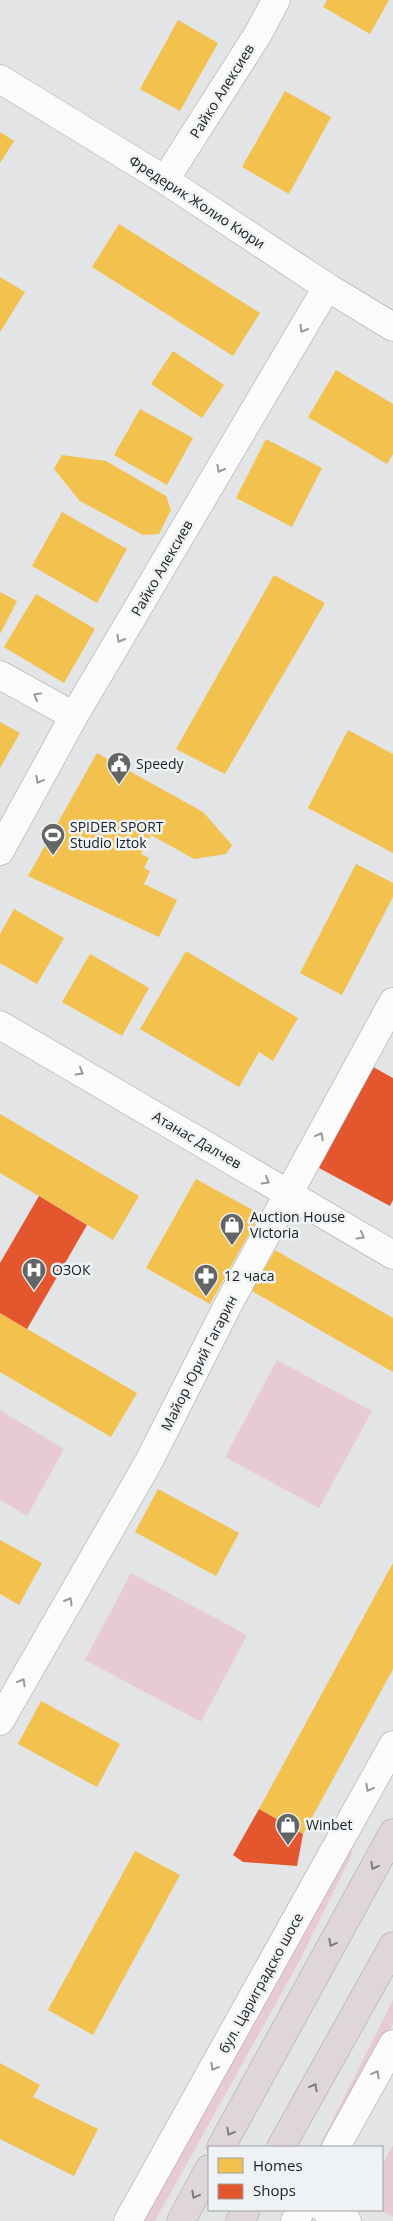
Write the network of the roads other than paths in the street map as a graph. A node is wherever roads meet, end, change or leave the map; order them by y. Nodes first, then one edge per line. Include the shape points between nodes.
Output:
1 (276, 0) edge
2 (0, 79) edge
3 (165, 180) junction
4 (327, 287) junction
5 (393, 327) edge
6 (0, 675) edge
7 (74, 716) junction
8 (0, 851) edge
9 (393, 1002) edge
10 (0, 1025) edge
11 (289, 1194) junction
12 (393, 1255) edge
13 (0, 1721) edge
14 (393, 1745) edge
15 (393, 1833) edge
16 (393, 1946) edge
17 (393, 2044) edge
18 (285, 2141) edge
19 (222, 2146) edge
20 (337, 2146) edge
21 (208, 2171) edge
22 (327, 2211) edge
23 (128, 2221) edge
24 (181, 2221) edge
25 (347, 2221) edge

1 - 3 street, Райко Алексиев via 258,34
2 - 3 street, Фредерик Жолио Кюри
3 - 4 street, Фредерик Жолио Кюри
4 - 5 street, Фредерик Жолио Кюри
4 -> 7 street, Райко Алексиев
7 -> 6 street
7 -> 8 street, Райко Алексиев
11 -> 9 street, Майор Юрий Гагарин
10 -> 11 street, Атанас Далчев
11 -> 12 street, Атанас Далчев
13 -> 11 street, Майор Юрий Гагарин via 148,1463 230,1301
14 -> 23 street, бул. Цариградско шосе
15 -> 19 highway
18 -> 16 highway
20 -> 17 street
21 -> 24 highway
22 - 25 street

